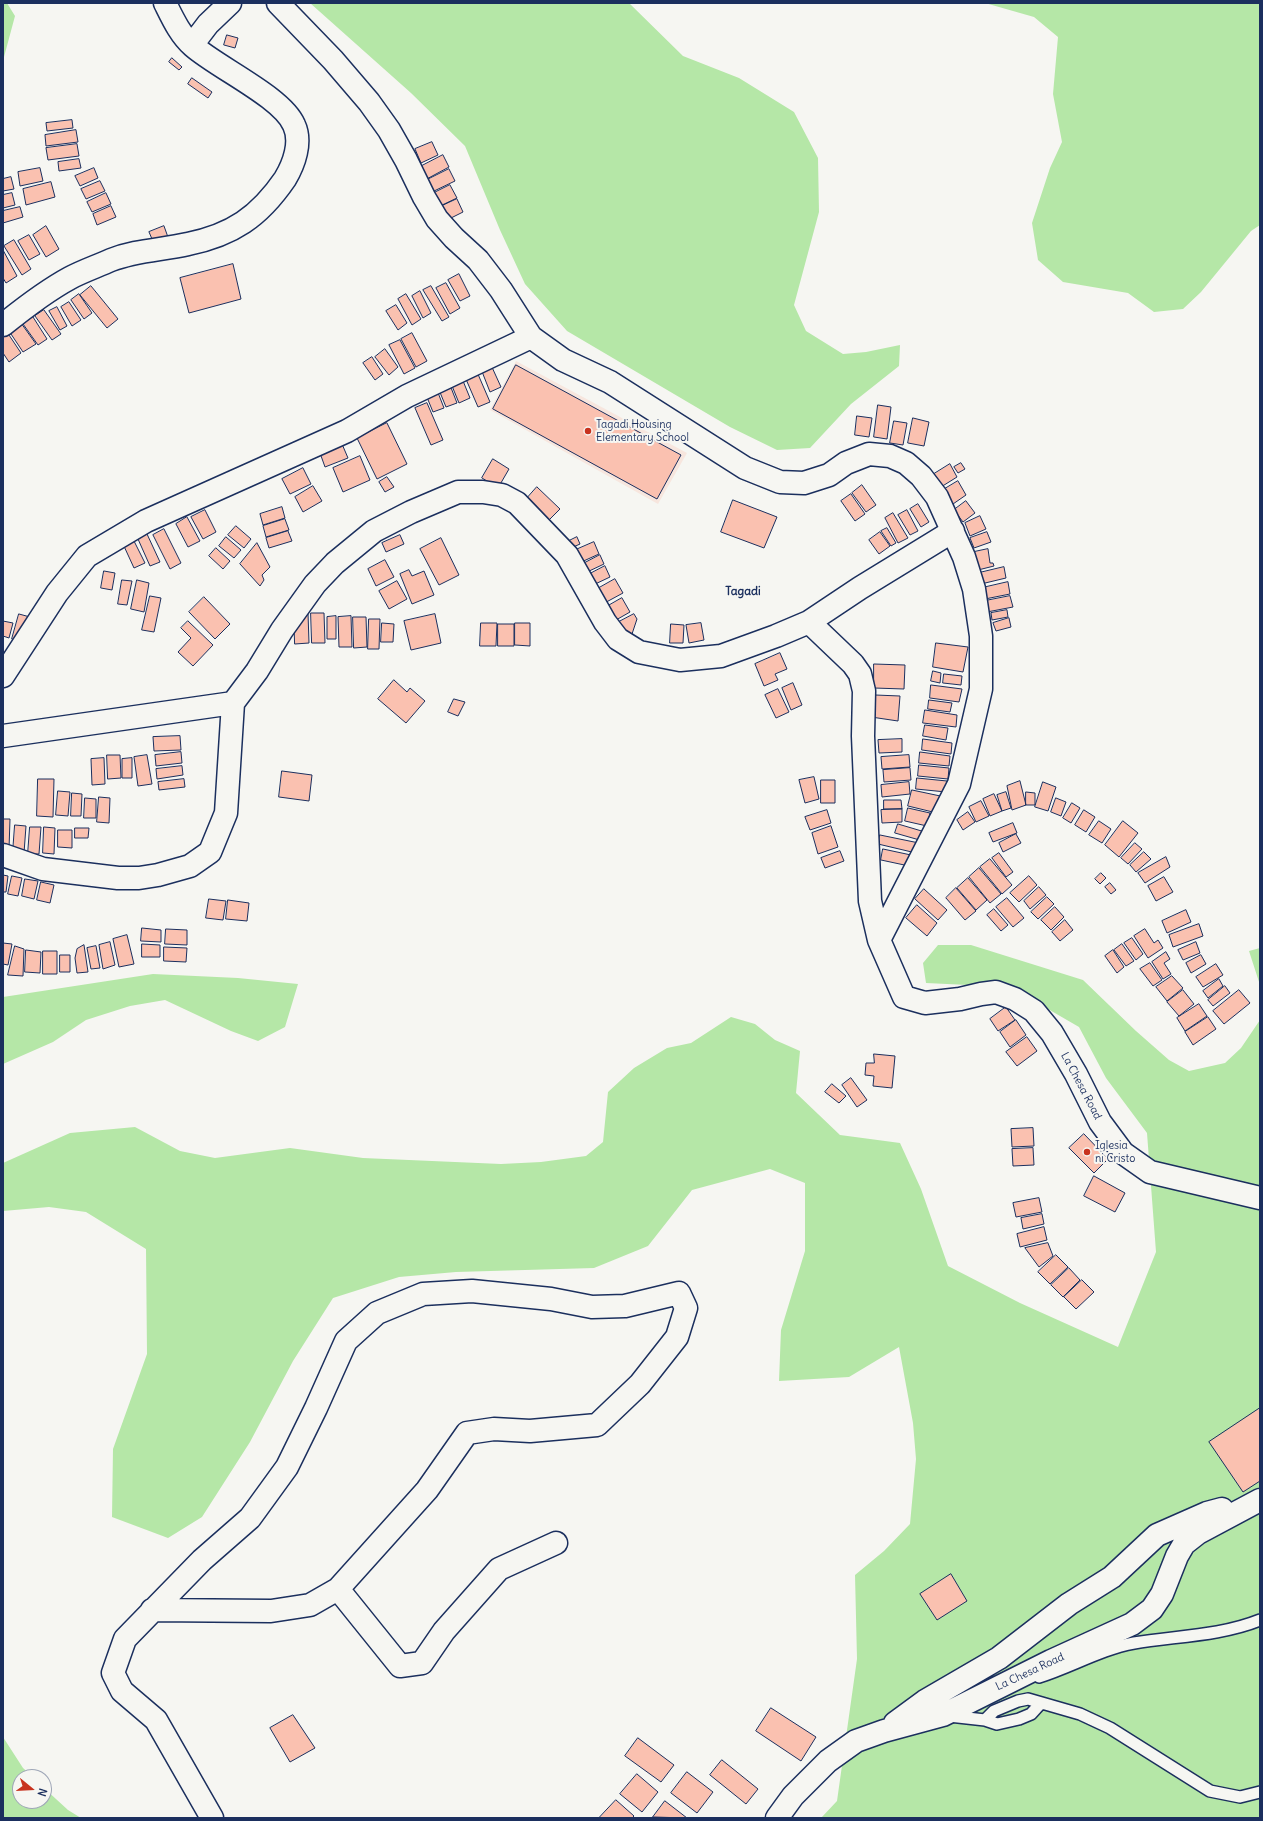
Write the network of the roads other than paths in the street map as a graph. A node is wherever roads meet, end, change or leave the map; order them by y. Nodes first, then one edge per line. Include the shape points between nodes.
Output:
1 (165, 3) edge
2 (230, 3) edge
3 (278, 3) edge
4 (192, 45) junction
5 (3, 325) edge
6 (531, 338) junction
7 (953, 531) junction
8 (809, 622) junction
9 (3, 676) edge
10 (233, 703) junction
11 (3, 736) edge
12 (3, 855) edge
13 (879, 940) junction
14 (1260, 1198) edge
15 (1260, 1500) edge
16 (556, 1543) dead end
17 (338, 1589) junction
18 (152, 1610) junction
19 (1260, 1620) edge
20 (982, 1694) junction
21 (1042, 1703) junction
22 (943, 1715) junction
23 (984, 1720) junction
24 (884, 1731) junction
25 (1260, 1792) edge
26 (212, 1818) edge
27 (777, 1818) edge

1 - 4 street
2 - 4 street via 208,24
3 - 6 street via 369,102 389,130 437,219 478,260 501,290
4 - 5 street via 225,70 272,99 294,125 297,144 292,167 280,185 247,221 223,234 188,244 145,250 70,277
6 - 7 street via 563,360 610,382 745,468 780,482 804,483 829,475 846,463 868,454 890,456 906,463 921,476 937,497
6 - 9 street via 407,396 347,431 146,521 87,556 57,593
7 - 8 street
7 - 13 street via 974,589 981,636 981,689 959,784
8 - 10 street via 721,656 680,660 639,652 618,639 605,622 568,555 517,504 502,495 458,492 374,531 335,563 315,584
8 - 13 street via 853,664 860,674 864,691 870,900
10 - 11 street
10 - 12 street via 226,812 210,852 190,866 158,875 118,878 43,869
13 - 14 street, La Chesa Road via 904,996 925,1002 996,992 1015,999 1034,1011 1052,1033 1100,1122 1123,1153 1150,1172
15 - 20 street, La Chesa Road via 1198,1533 1184,1544 1162,1594 1152,1609 1132,1624
15 - 24 street via 1207,1513 1157,1535 1112,1577 1069,1604 999,1658 925,1701
16 - 17 street via 499,1569 444,1631 422,1663 400,1666
17 - 18 street via 310,1605 271,1611
17 - 18 street via 426,1490 467,1433 494,1429 530,1431 597,1425 640,1384 677,1337 686,1308 679,1293 625,1306 592,1307 551,1299 472,1291 423,1294 376,1313 346,1341 287,1467 250,1518 202,1560
18 - 26 street via 125,1638 113,1673 122,1691 156,1720
19 - 20 lane via 1201,1635 1133,1644
20 - 22 street, La Chesa Road
21 - 23 lane via 1028,1699 1018,1701 994,1711
21 - 23 lane via 1031,1714 1019,1719 997,1724
21 - 25 lane via 1080,1714 1110,1728 1210,1790 1240,1797
22 - 23 lane
22 - 24 street, La Chesa Road
24 - 27 street, La Chesa Road via 856,1741 828,1761 793,1796

